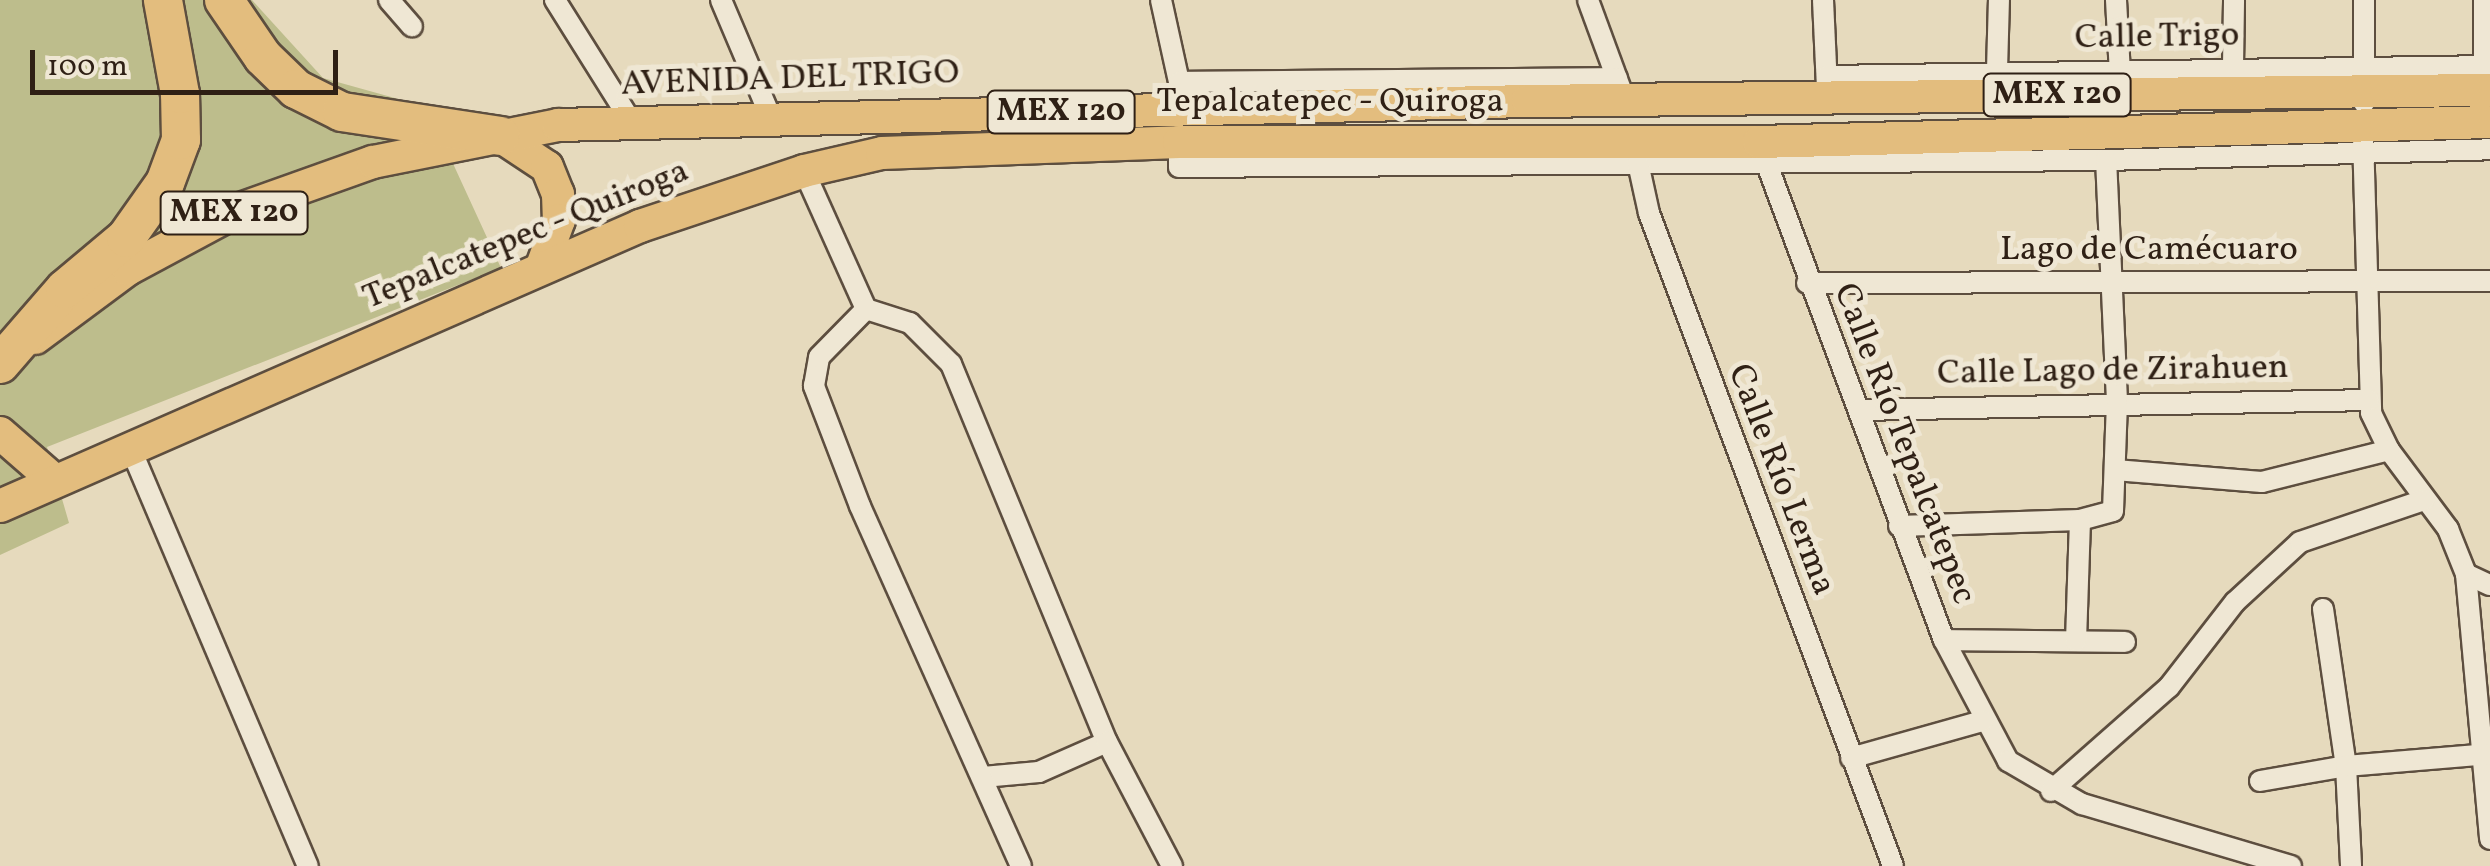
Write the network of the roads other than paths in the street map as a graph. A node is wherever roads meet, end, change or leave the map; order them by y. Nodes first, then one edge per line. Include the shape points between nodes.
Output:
1 (224, 0) edge
2 (389, 0) edge
3 (555, 0) edge
4 (722, 0) edge
5 (1161, 0) edge
6 (1588, 0) edge
7 (1823, 0) edge
8 (1999, 0) edge
9 (2116, 0) edge
10 (2234, 0) edge
11 (2364, 0) edge
12 (2484, 0) edge
13 (165, 4) edge
14 (412, 26) dead end
15 (2233, 66) junction
16 (1997, 70) junction
17 (2120, 73) junction
18 (2488, 74) edge
19 (1826, 86) junction
20 (1620, 89) junction
21 (1182, 95) junction
22 (2364, 109) junction
23 (879, 116) junction
24 (771, 118) junction
25 (2490, 122) edge
26 (634, 126) junction
27 (500, 136) junction
28 (1179, 142) junction
29 (2490, 149) edge
30 (882, 153) junction
31 (1762, 153) junction
32 (2106, 160) junction
33 (1638, 163) junction
34 (804, 171) junction
35 (542, 266) junction
36 (2490, 281) edge
37 (2365, 282) junction
38 (1807, 283) junction
39 (2112, 284) junction
40 (866, 309) junction
41 (0, 364) edge
42 (2370, 400) junction
43 (2117, 401) junction
44 (1858, 410) junction
45 (0, 433) edge
46 (130, 447) junction
47 (2389, 450) junction
48 (2116, 470) junction
49 (55, 480) junction
50 (2424, 500) junction
51 (0, 506) edge
52 (2080, 520) junction
53 (1899, 526) junction
54 (2466, 574) junction
55 (2490, 585) edge
56 (2323, 610) dead end
57 (1944, 640) junction
58 (2076, 640) junction
59 (2125, 642) dead end
60 (1983, 722) junction
61 (1107, 742) junction
62 (2486, 754) edge
63 (1851, 758) junction
64 (2346, 766) junction
65 (983, 777) junction
66 (2260, 781) dead end
67 (2052, 791) junction
68 (2490, 839) edge
69 (308, 866) edge
70 (1020, 866) edge
71 (1172, 866) edge
72 (1893, 866) edge
73 (2291, 866) edge
74 (2351, 866) edge

1 - 27 highway via 263,57 296,89 342,112
2 - 14 street
3 - 26 street
4 - 24 street
5 - 21 street
6 - 20 street
7 - 19 street
8 - 16 street
9 - 17 street
10 - 15 street
11 - 22 street
12 - 18 street
13 - 41 highway via 181,140 165,182 126,238 65,289
15 - 17 street, Calle Trigo
15 - 22 street, Calle Trigo
16 - 17 street, Calle Trigo
16 - 19 street, Calle Trigo
18 - 22 main road, MEX 120
19 - 20 main road, MEX 120
19 - 22 main road, MEX 120
20 - 21 main road, AVENIDA DEL TRIGO / MEX 120
21 - 23 main road, AVENIDA DEL TRIGO / MEX 120
22 - 25 main road, Tepalcatepec - Quiroga / MEX 120
22 - 29 street
22 - 31 main road, Tepalcatepec - Quiroga / MEX 120
22 - 32 street
22 - 37 street
23 - 24 main road, AVENIDA DEL TRIGO / MEX 120
23 - 30 main road
24 - 26 main road, AVENIDA DEL TRIGO / MEX 120
26 - 27 main road, AVENIDA DEL TRIGO / MEX 120 via 558,125
27 - 35 main road via 546,167 558,194 559,220
27 - 41 main road, MEX 120 via 374,162 238,210 128,270
28 - 30 main road, Tepalcatepec - Quiroga / MEX 120
28 - 31 main road, Tepalcatepec - Quiroga / MEX 120
28 - 33 street via 1179,167
30 - 34 main road, Tepalcatepec - Quiroga / MEX 120
31 - 32 street
31 - 33 street
31 - 38 street, Calle Río Tepalcatepec
32 - 39 street
33 - 63 street, Calle Río Lerma via 1648,214
34 - 35 main road, Tepalcatepec - Quiroga / MEX 120
34 - 40 street
35 - 46 main road, Tepalcatepec - Quiroga / MEX 120
36 - 37 street, Lago de Camécuaro
37 - 39 street, Lago de Camécuaro
37 - 42 street
38 - 39 street, Lago de Camécuaro
38 - 44 street, Calle Río Tepalcatepec
39 - 43 street
40 - 61 street via 910,323 951,364
40 - 65 street via 819,357 814,386 860,506
42 - 43 street, Calle Lago de Zirahuen
42 - 47 street
43 - 44 street, Calle Lago de Zirahuen
43 - 48 street
44 - 53 street, Calle Río Tepalcatepec
45 - 49 main road
46 - 49 main road, Tepalcatepec - Quiroga / MEX 120
46 - 69 street
47 - 48 street via 2262,482
47 - 50 street
48 - 52 street via 2116,498 2104,518
49 - 51 main road, Tepalcatepec - Quiroga / MEX 120
50 - 54 street via 2448,529
50 - 67 street via 2300,542 2236,602 2170,687
52 - 53 street
52 - 58 street
53 - 57 street, Calle Río Tepalcatepec
54 - 55 street
54 - 62 street
56 - 64 street
57 - 58 street
57 - 60 street, Calle Río Tepalcatepec
58 - 59 street
60 - 63 street
60 - 67 street, Calle Río Tepalcatepec via 2008,761
61 - 65 street via 1039,772
61 - 71 street
62 - 64 street
62 - 68 street
63 - 72 street, Calle Río Lerma
64 - 66 street
64 - 74 street
65 - 70 street
67 - 73 street

